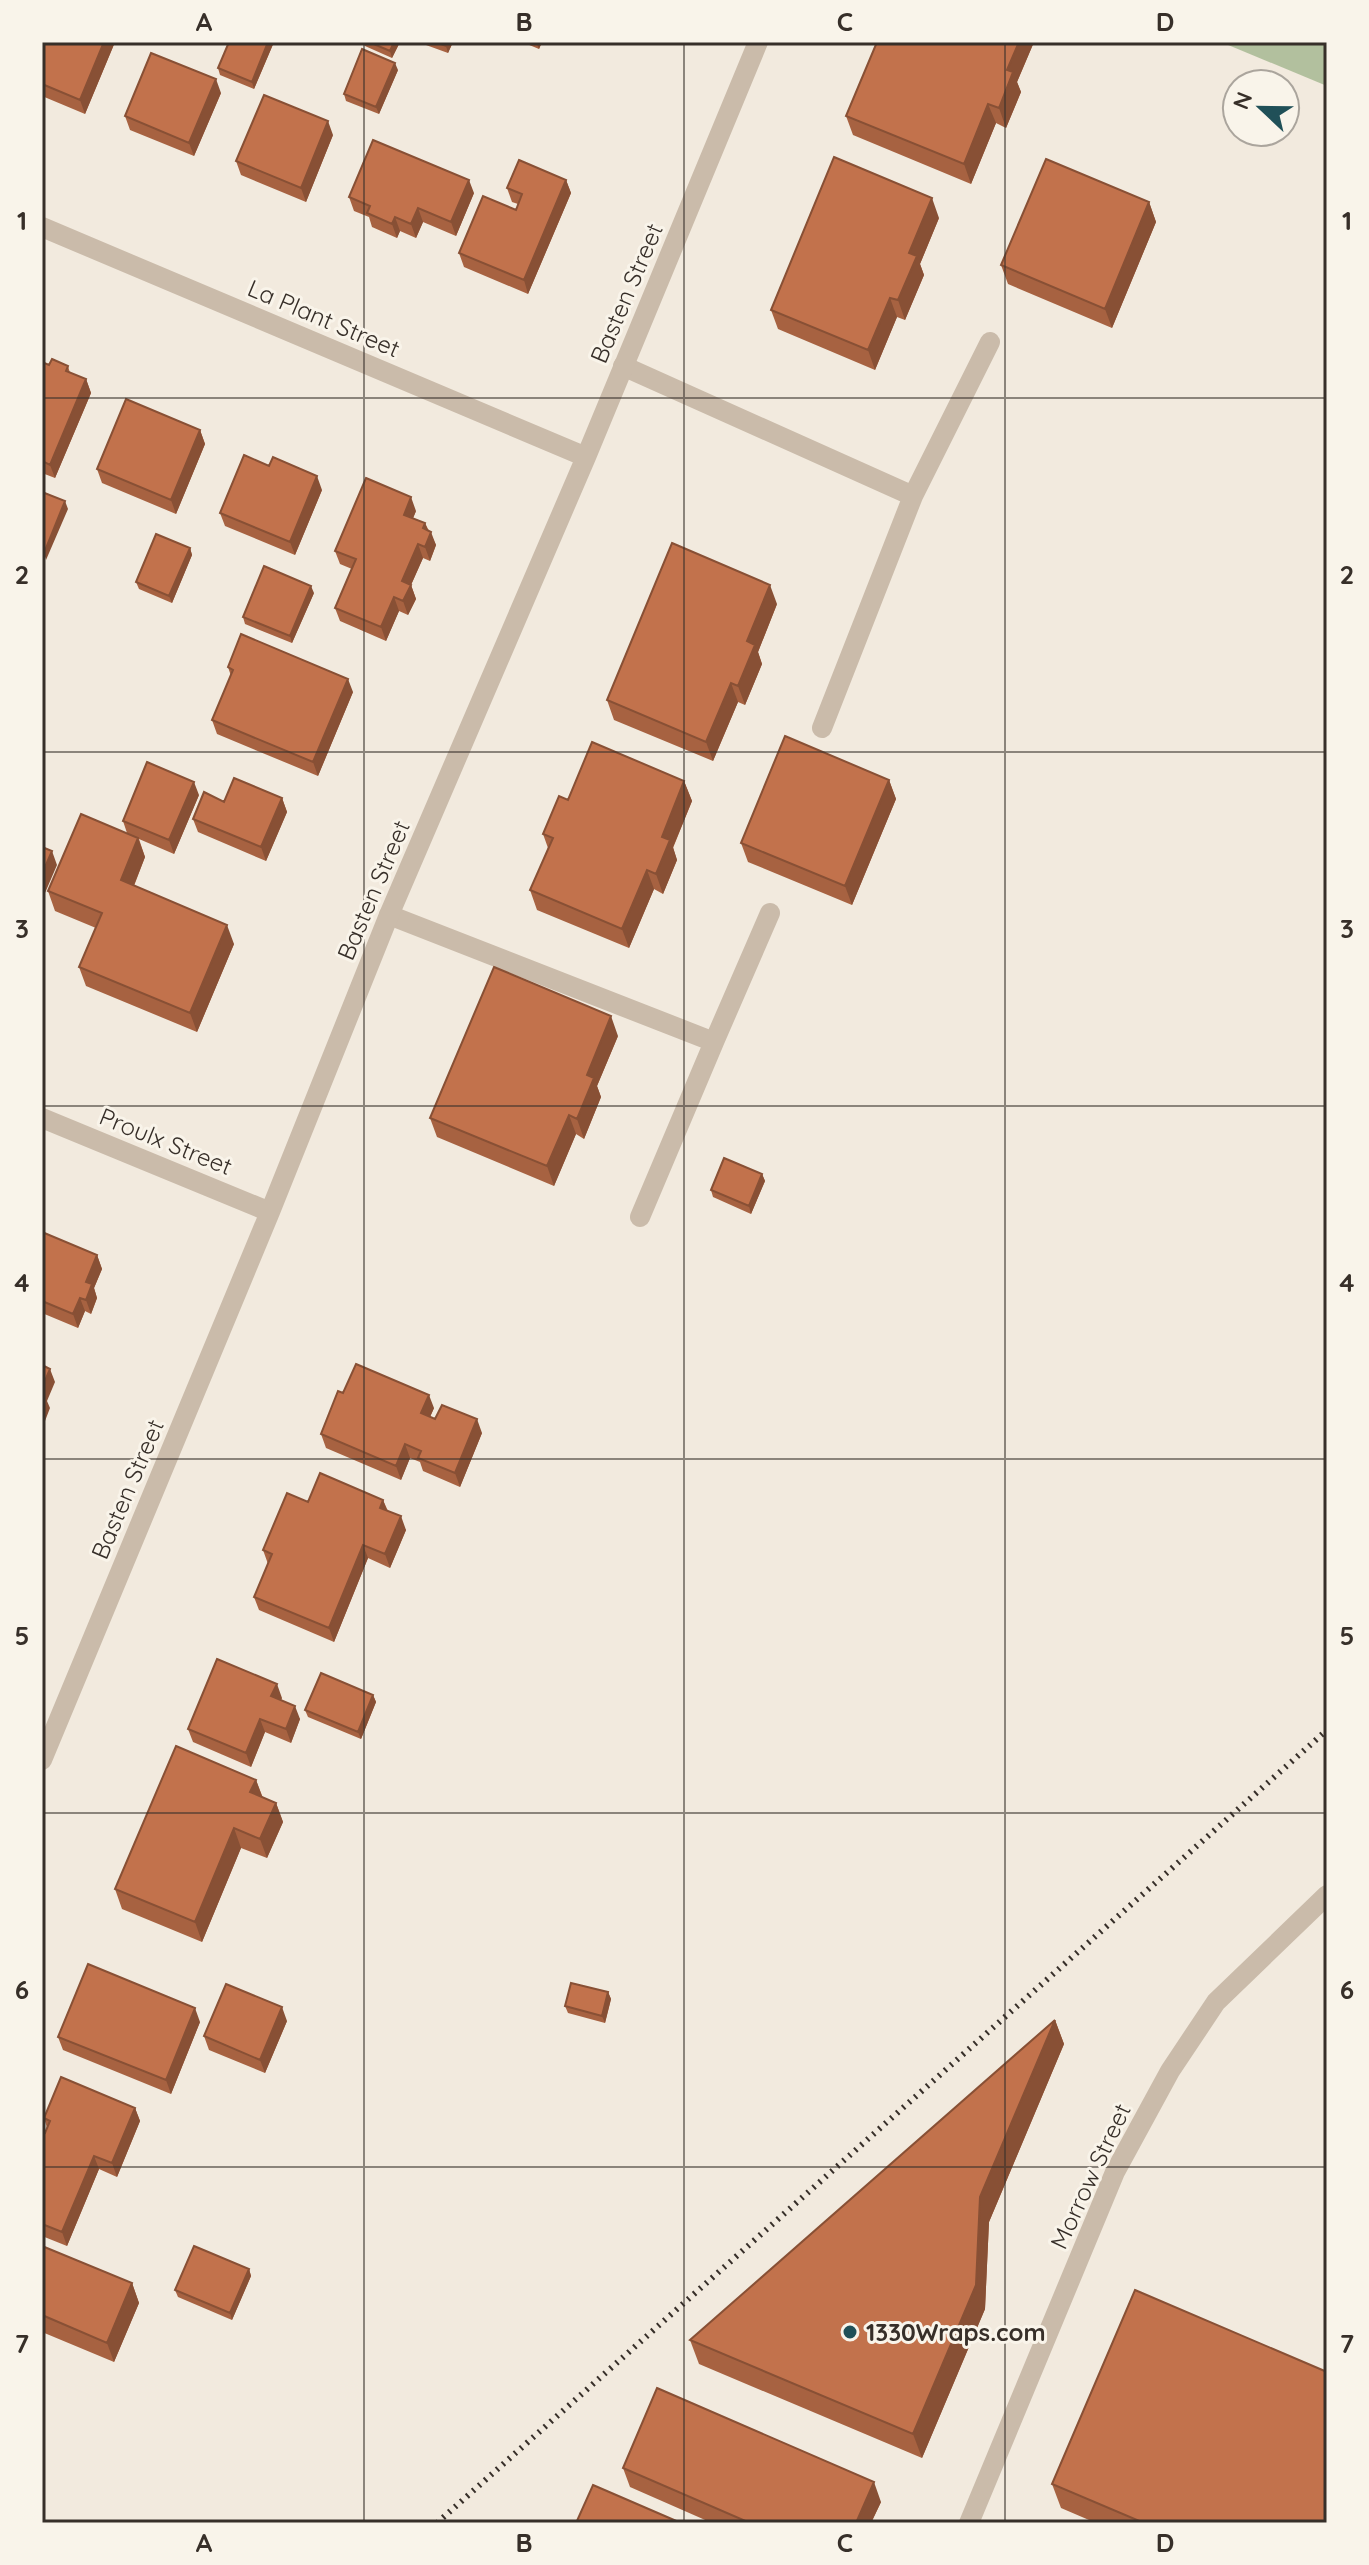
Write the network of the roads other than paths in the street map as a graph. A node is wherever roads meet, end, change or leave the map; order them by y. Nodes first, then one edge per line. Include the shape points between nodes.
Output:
1 (758, 42) edge
2 (42, 227) edge
3 (990, 342) dead end
4 (623, 366) junction
5 (586, 457) junction
6 (913, 496) junction
7 (822, 728) dead end
8 (770, 913) dead end
9 (389, 915) junction
10 (714, 1042) junction
11 (42, 1118) edge
12 (270, 1212) junction
13 (640, 1217) dead end
14 (42, 1760) edge
15 (1327, 1895) edge
16 (969, 2523) edge

1 - 4 street, Basten Street
2 - 5 street, La Plant Street
3 - 6 street
4 - 5 street, Basten Street
4 - 6 street
5 - 9 street, Basten Street
6 - 7 street
8 - 10 street
9 - 10 street
9 - 12 street, Basten Street
10 - 13 street
11 - 12 street, Proulx Street
12 - 14 street, Basten Street
15 - 16 street, Morrow Street via 1216,2002 1170,2071 1115,2172

